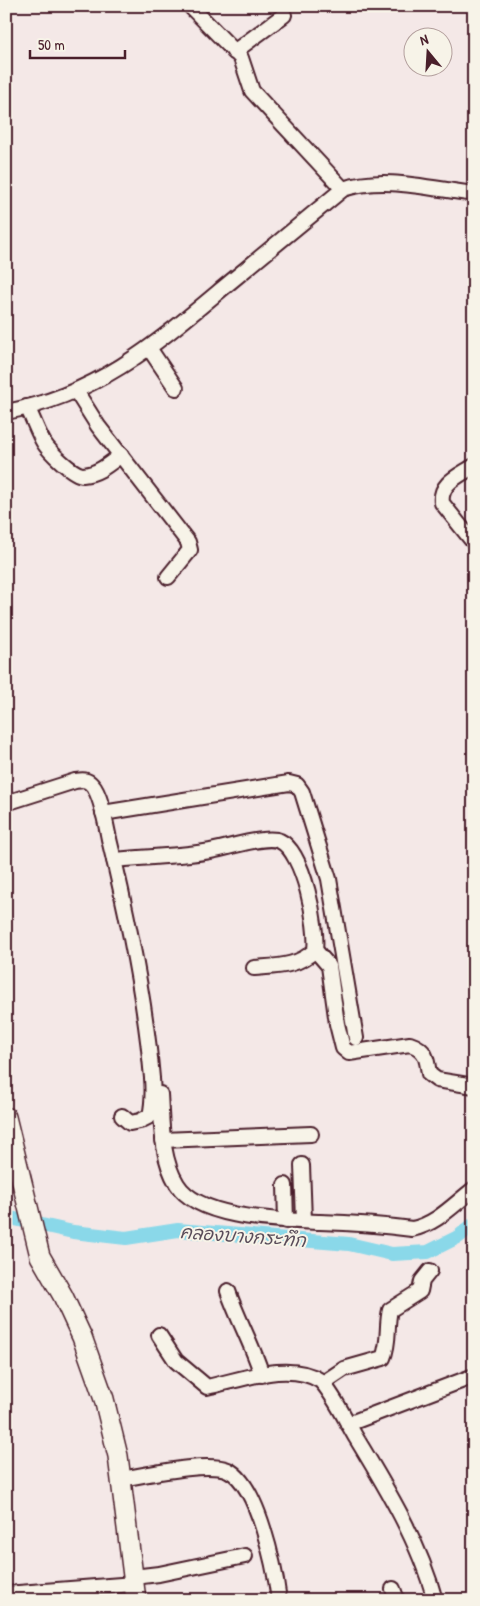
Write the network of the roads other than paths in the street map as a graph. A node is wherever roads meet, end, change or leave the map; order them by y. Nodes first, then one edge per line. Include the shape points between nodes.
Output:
1 (190, 6) edge
2 (284, 15) dead end
3 (234, 52) junction
4 (343, 189) junction
5 (474, 194) edge
6 (149, 348) junction
7 (176, 388) dead end
8 (76, 391) junction
9 (27, 407) junction
10 (6, 412) edge
11 (120, 455) junction
12 (474, 466) edge
13 (474, 543) edge
14 (168, 577) dead end
15 (6, 802) edge
16 (103, 813) junction
17 (114, 860) junction
18 (315, 950) junction
19 (254, 968) dead end
20 (356, 1038) dead end
21 (152, 1078) junction
22 (474, 1086) edge
23 (122, 1116) dead end
24 (6, 1117) edge
25 (311, 1134) dead end
26 (163, 1140) junction
27 (302, 1165) dead end
28 (285, 1184) dead end
29 (474, 1189) edge
30 (286, 1221) junction
31 (304, 1221) junction
32 (430, 1272) dead end
33 (228, 1291) dead end
34 (159, 1335) dead end
35 (262, 1375) junction
36 (474, 1376) edge
37 (323, 1383) junction
38 (348, 1424) junction
39 (121, 1479) junction
40 (245, 1556) dead end
41 (134, 1587) edge
42 (6, 1594) edge
43 (279, 1600) edge
44 (435, 1600) edge

1 - 3 street
2 - 3 street
3 - 4 street via 244,64 252,91
4 - 5 street via 361,183 384,182
4 - 6 street
6 - 7 street
6 - 8 street via 120,369
8 - 9 street
8 - 11 street
9 - 10 street
9 - 11 street via 44,444 80,475 106,467
11 - 14 street via 188,542 188,556
12 - 13 street via 446,484 440,496
15 - 16 street via 75,780 86,780 93,785
16 - 17 street
16 - 20 street via 289,783 298,785 329,879
17 - 18 street via 186,854 280,840 299,864 315,928
17 - 21 street via 136,964
18 - 19 street via 290,964
18 - 22 street via 329,966 343,1048 349,1053 410,1044 420,1047 427,1057 429,1074 437,1080
21 - 23 street via 150,1116 130,1122
21 - 26 street via 159,1092
24 - 39 main road via 40,1256 82,1337 104,1399
25 - 26 street
26 - 30 street via 169,1167 178,1185 196,1201 231,1214
27 - 31 street
28 - 30 street
29 - 31 street via 431,1223 412,1229
30 - 31 street
32 - 37 street via 422,1281 420,1292 390,1310 383,1358 344,1369
33 - 35 street
34 - 35 street via 176,1361 207,1387
35 - 37 street via 294,1372 316,1377
36 - 38 street
37 - 38 street
38 - 44 street via 411,1536
39 - 41 main road
39 - 43 street via 194,1468 228,1470 244,1484 252,1497 263,1527
40 - 41 street via 158,1574
41 - 42 street

